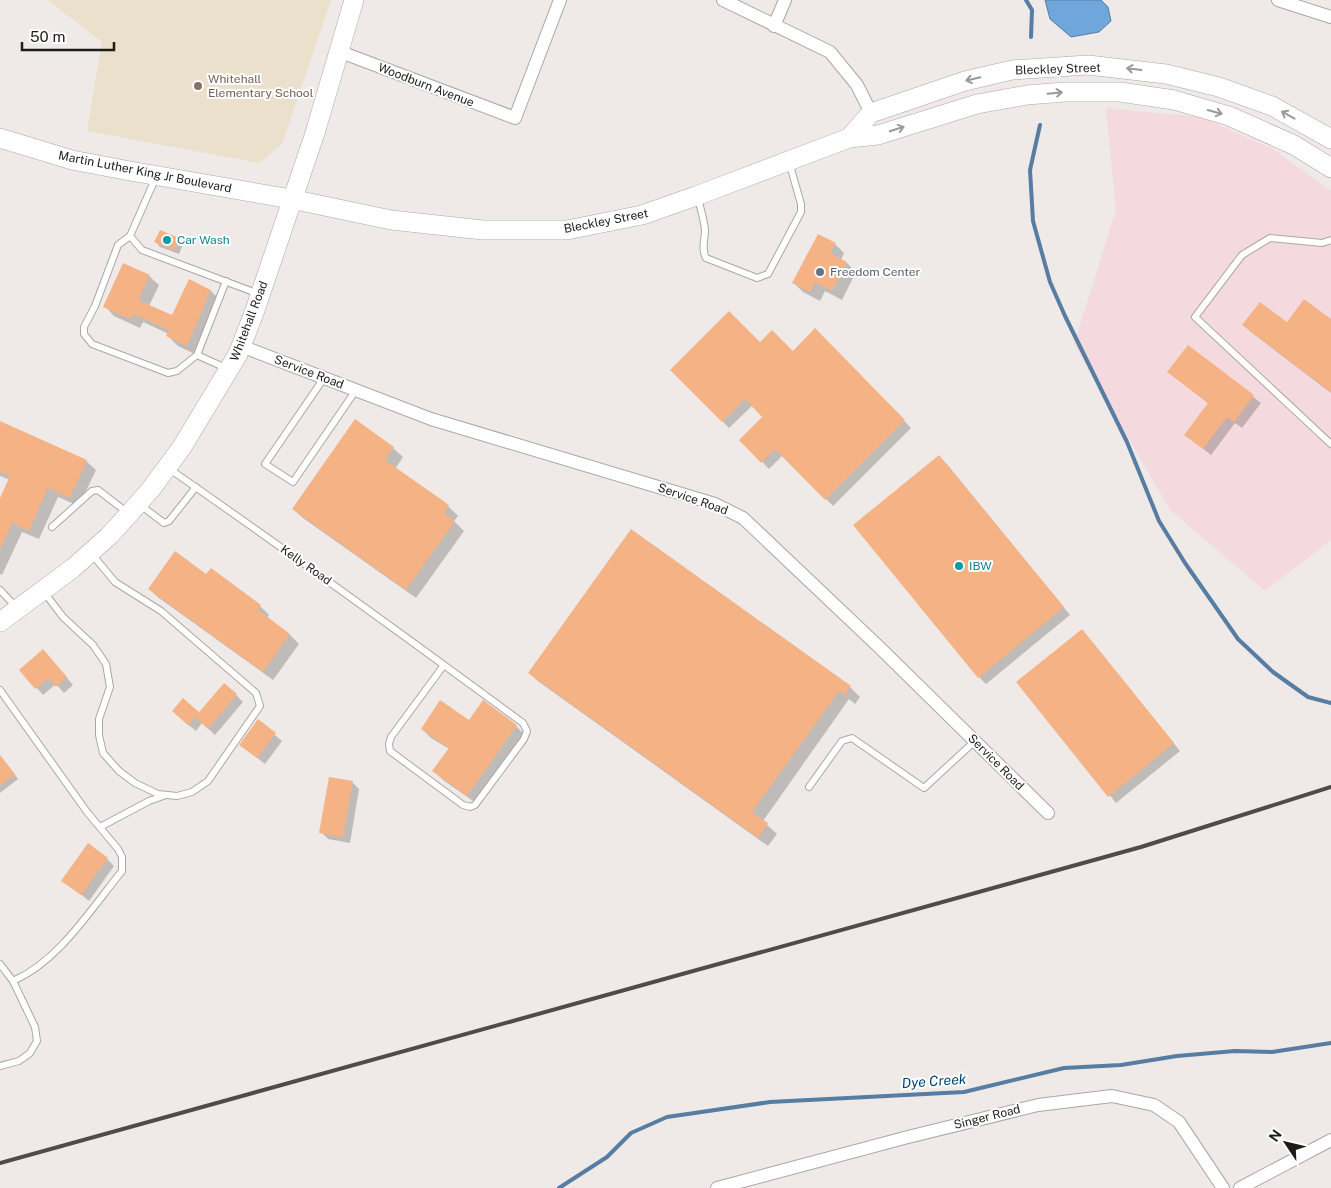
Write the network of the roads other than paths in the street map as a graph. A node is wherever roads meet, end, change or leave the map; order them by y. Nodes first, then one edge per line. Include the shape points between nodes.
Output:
1 (354, 0) edge
2 (560, 0) edge
3 (723, 0) edge
4 (784, 0) edge
5 (1278, 0) edge
6 (1331, 17) edge
7 (774, 26) junction
8 (338, 51) junction
9 (871, 113) junction
10 (0, 138) edge
11 (849, 138) junction
12 (1331, 139) edge
13 (788, 161) junction
14 (1331, 168) edge
15 (156, 176) junction
16 (698, 196) junction
17 (291, 199) junction
18 (130, 236) junction
19 (1331, 240) edge
20 (226, 281) junction
21 (260, 294) junction
22 (241, 346) junction
23 (196, 355) junction
24 (228, 369) junction
25 (324, 378) junction
26 (356, 390) junction
27 (1331, 444) edge
28 (167, 467) junction
29 (196, 487) junction
30 (133, 508) junction
31 (52, 527) dead end
32 (90, 552) junction
33 (0, 590) edge
34 (43, 590) junction
35 (18, 609) junction
36 (0, 622) edge
37 (444, 665) junction
38 (0, 690) edge
39 (7, 699) junction
40 (0, 703) edge
41 (975, 741) junction
42 (809, 787) dead end
43 (167, 795) junction
44 (1048, 813) dead end
45 (100, 827) junction
46 (0, 964) edge
47 (13, 981) junction
48 (0, 1066) edge
49 (1331, 1140) edge
50 (717, 1188) edge
51 (1223, 1188) edge
52 (1240, 1188) edge

1 - 8 street, Whitehall Road
2 - 8 street, Woodburn Avenue via 514,118
3 - 7 street
4 - 7 street
5 - 6 street
7 - 9 street via 830,52 857,85
8 - 17 street, Whitehall Road via 315,133
9 - 11 street, Bleckley Street
12 -> 9 street, Bleckley Street via 1272,106 1219,87 1166,74 1088,65 1012,70 965,81
10 - 15 street, Martin Luther King Jr Boulevard via 72,160
11 - 13 street, Bleckley Street
11 -> 14 street, Bleckley Street via 878,135 977,104 1027,95 1120,92 1174,100 1229,116 1294,145
13 - 16 street, Bleckley Street
13 - 16 lane via 801,212 768,274 758,278 706,258
15 - 17 street, Martin Luther King Jr Boulevard
15 - 18 lane
16 - 17 street, Bleckley Street via 642,215 567,230 474,229 391,220
17 - 21 street, Whitehall Road
18 - 20 lane via 142,250
18 - 23 lane via 118,245 84,334 92,344 168,373 177,371
19 - 27 lane via 1322,243 1270,238 1242,255 1195,317
20 - 21 lane
20 - 23 lane
21 - 22 street, Whitehall Road
22 - 24 street, Whitehall Road
22 - 25 street, Service Road
23 - 24 lane
24 - 28 street, Whitehall Road via 182,448
25 - 26 street, Service Road
25 - 26 lane via 265,464 293,482
26 - 41 street, Service Road via 431,420 715,504 743,518
28 - 29 lane, Kelly Road
28 - 30 street, Whitehall Road
29 - 30 lane via 164,523
29 - 37 lane, Kelly Road
30 - 31 lane via 98,490 92,491
30 - 32 street, Whitehall Road
32 - 34 street, Whitehall Road
32 - 43 lane via 115,582 160,611 256,693 260,706 208,781 192,792
33 - 35 lane
34 - 35 street, Whitehall Road
34 - 43 lane via 63,617 94,645 106,664 110,687 99,719 103,752 119,771 135,783
35 - 36 street, Whitehall Road
37 - 37 lane, Kelly Road via 523,723 527,731 475,805 470,807 390,751 391,737
38 - 39 lane
39 - 40 lane
39 - 45 lane
41 - 42 lane via 924,788 852,738 842,741
41 - 44 street, Service Road
43 - 45 lane
45 - 47 lane via 118,849 122,857 122,871 55,954
46 - 47 lane
47 - 48 lane via 35,1026 37,1041 30,1053
49 - 52 street
50 - 51 street, Singer Road via 1038,1105 1112,1096 1154,1105 1179,1122

